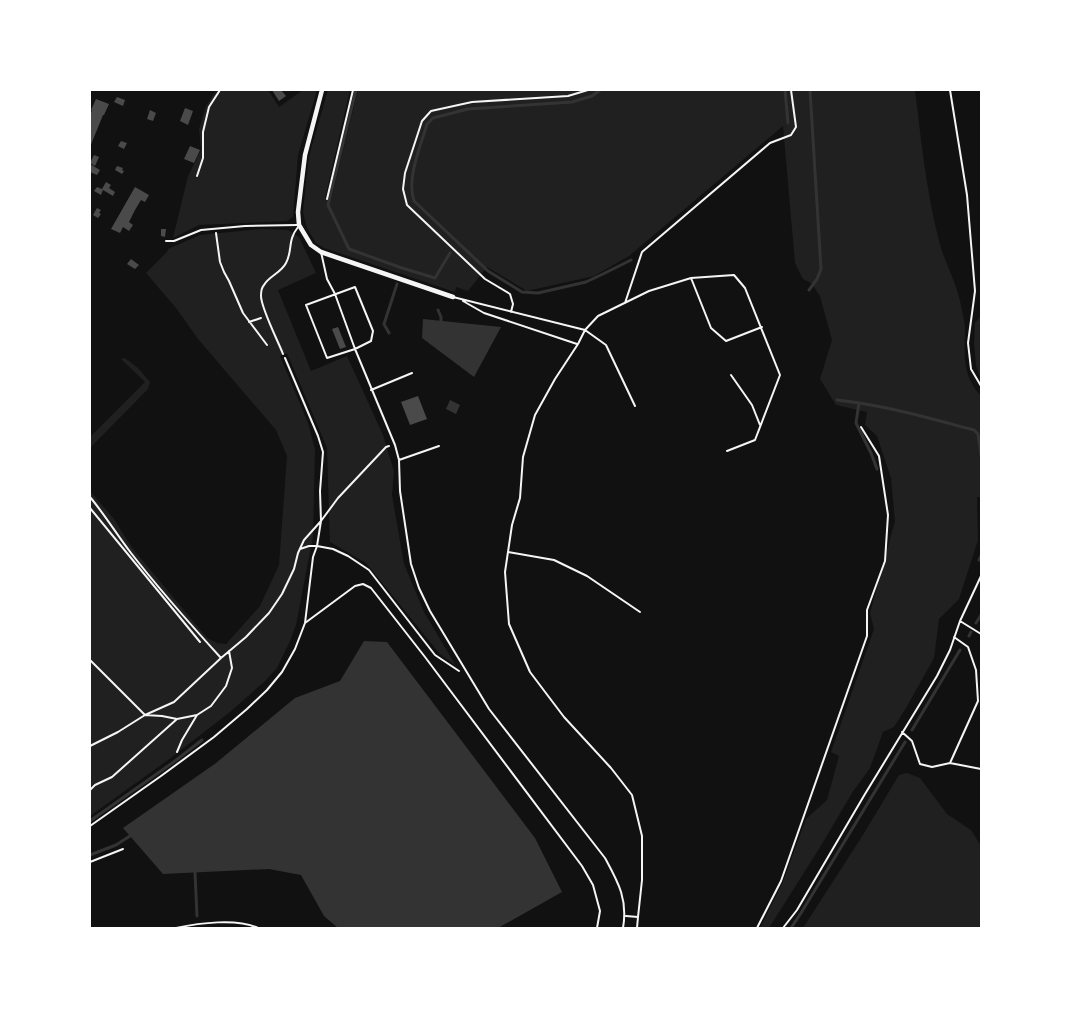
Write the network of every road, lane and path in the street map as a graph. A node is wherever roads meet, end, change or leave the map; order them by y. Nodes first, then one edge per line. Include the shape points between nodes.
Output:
1 (220, 90) edge
2 (322, 90) edge
3 (353, 90) edge
4 (588, 90) edge
5 (791, 90) edge
6 (950, 90) edge
7 (197, 176) dead end
8 (327, 199) dead end
9 (299, 225) junction
10 (215, 228) junction
11 (166, 241) dead end
12 (321, 252) junction
13 (691, 278) junction
14 (335, 294) junction
15 (453, 297) joint
16 (461, 300) junction
17 (625, 303) junction
18 (511, 312) junction
19 (266, 314) junction
20 (249, 322) junction
21 (762, 327) junction
22 (585, 330) junction
23 (578, 344) junction
24 (267, 345) dead end
25 (355, 349) junction
26 (283, 354) joint
27 (412, 373) dead end
28 (731, 375) dead end
29 (981, 386) edge
30 (371, 390) junction
31 (635, 406) dead end
32 (760, 425) junction
33 (861, 427) dead end
34 (395, 445) junction
35 (439, 446) dead end
36 (727, 451) dead end
37 (399, 460) junction
38 (90, 497) edge
39 (90, 508) edge
40 (322, 521) junction
41 (336, 545) dead end
42 (317, 546) junction
43 (300, 549) junction
44 (333, 549) junction
45 (508, 552) junction
46 (981, 576) edge
47 (640, 612) dead end
48 (960, 621) junction
49 (305, 623) junction
50 (981, 634) edge
51 (954, 637) junction
52 (200, 642) dead end
53 (229, 651) junction
54 (221, 658) junction
55 (90, 660) edge
56 (469, 678) junction
57 (145, 715) junction
58 (197, 715) junction
59 (177, 719) junction
60 (902, 732) junction
61 (90, 746) edge
62 (177, 752) dead end
63 (950, 763) junction
64 (981, 769) edge
65 (90, 790) edge
66 (90, 826) edge
67 (123, 849) dead end
68 (90, 862) edge
69 (625, 916) junction
70 (638, 917) junction
71 (176, 928) edge
72 (258, 928) edge
73 (597, 928) edge
74 (623, 928) edge
75 (637, 928) edge
76 (757, 928) edge
77 (783, 928) edge

1 - 7 lane via 209,107 203,132 203,158
2 - 9 street via 305,155
3 - 8 lane
4 - 18 lane via 568,96 472,102 431,111 422,121 405,173 403,189 407,205 486,279 510,294
5 - 17 lane via 796,127 791,135 770,144 642,252
6 - 29 lane via 967,195 975,291 968,343 971,368
9 - 10 lane
9 - 12 street via 311,245
9 - 19 lane via 293,233 286,264 263,286 261,296
10 - 11 lane
10 - 20 path via 220,262
12 - 14 lane via 327,279
12 - 15 street
13 - 17 lane
13 - 21 lane via 734,274 745,288
13 - 21 lane via 711,328 726,341
14 - 25 lane
14 - 25 lane via 355,287 373,331 371,341
14 - 25 lane via 306,305 327,358
15 - 16 lane
16 - 18 lane
16 - 23 lane via 484,313
17 - 22 lane via 598,316
18 - 22 lane
19 - 20 path
19 - 26 lane
20 - 24 path
21 - 32 lane via 780,375
22 - 23 lane
22 - 31 lane via 606,344
23 - 45 lane via 535,415 523,457 520,498
25 - 30 lane
26 - 40 path via 323,452
27 - 30 lane
28 - 32 lane via 752,405
30 - 34 lane
32 - 36 lane via 754,440
33 - 76 path via 879,456 888,516 885,561 867,610 867,636 781,881
34 - 37 lane
34 - 40 path via 386,447 338,498
35 - 37 lane
37 - 56 lane via 400,491 411,564 430,612
38 - 54 path via 136,559
39 - 52 path
40 - 42 path
40 - 43 path
41 - 44 path
42 - 43 path
42 - 44 path
42 - 49 path
43 - 53 path via 282,594 246,637
44 - 56 path via 369,570 434,655
45 - 47 lane via 554,560 587,576
45 - 70 lane via 505,572 510,624 530,672 564,717 632,795 642,836
46 - 48 lane
48 - 50 lane
48 - 51 lane
49 - 66 path via 282,672 247,709 214,737
49 - 73 path via 355,586 362,584 371,588 582,866 594,885 600,911
51 - 60 lane via 936,676
51 - 63 lane via 968,648 976,670 978,701
53 - 54 path
53 - 58 path via 232,668 226,686 211,706
54 - 57 path via 174,702
55 - 57 path
56 - 69 lane via 489,709 604,858 619,882
57 - 59 path
57 - 61 path
58 - 59 path
58 - 62 path
59 - 65 path via 112,777
60 - 63 lane via 912,741 920,764 932,767
60 - 77 lane via 798,910
63 - 64 lane
67 - 68 path
69 - 70 lane
69 - 74 lane
70 - 75 lane
71 - 72 path via 233,922

